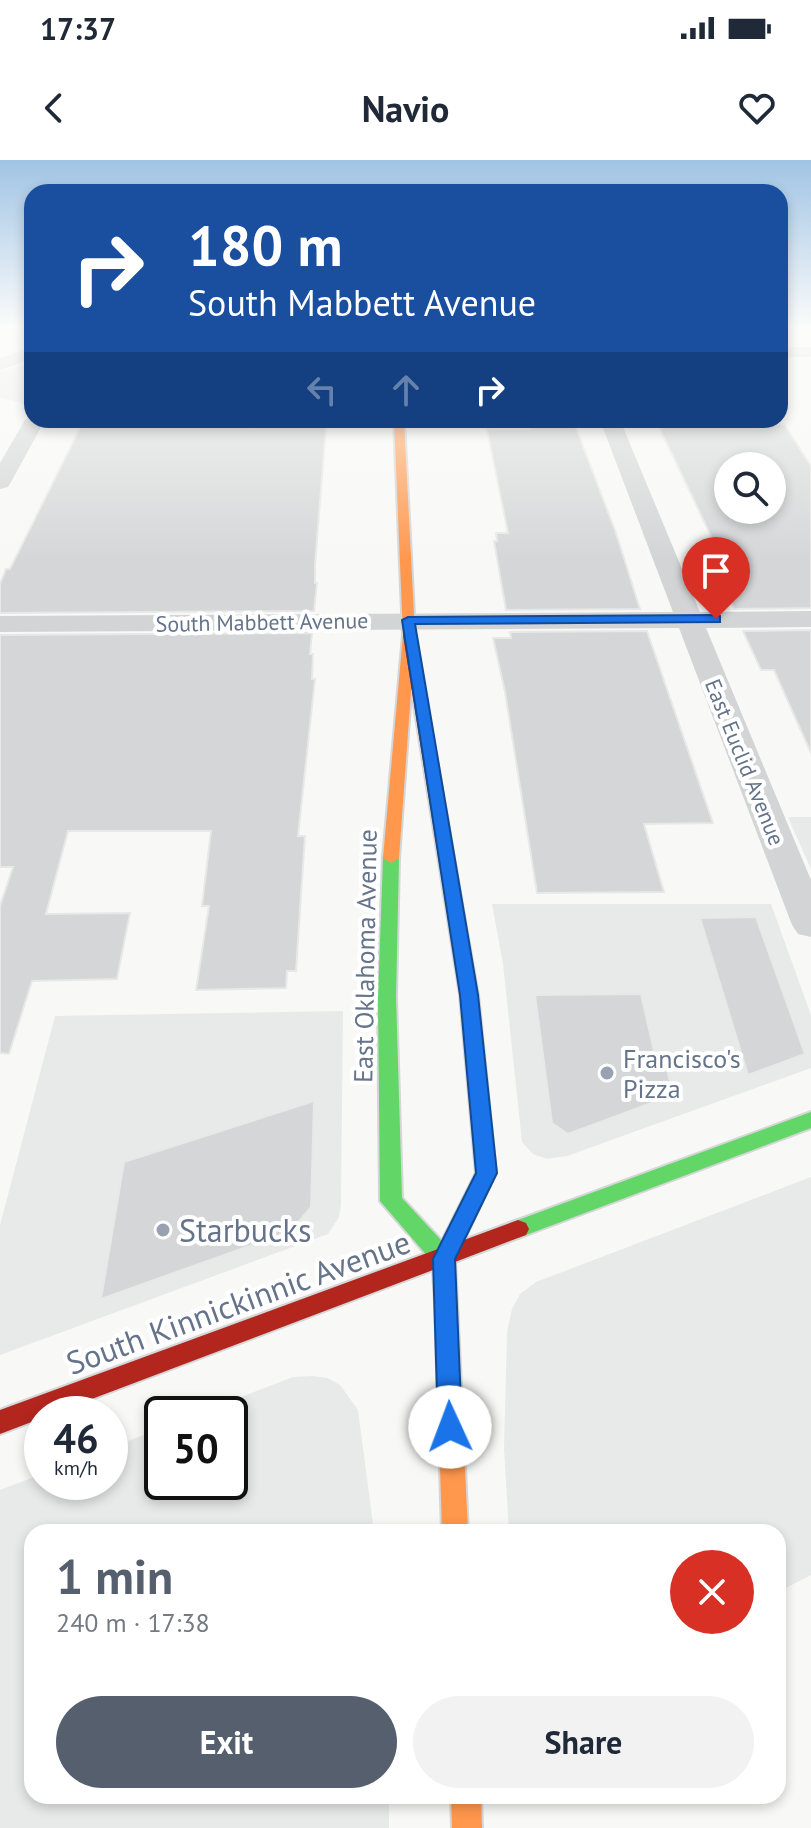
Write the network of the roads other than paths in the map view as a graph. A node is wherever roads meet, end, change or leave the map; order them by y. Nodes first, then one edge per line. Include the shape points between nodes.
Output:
1 (30, 428) edge
2 (399, 428) edge
3 (613, 428) edge
4 (0, 482) edge
5 (688, 619) junction
6 (811, 619) edge
7 (0, 624) edge
8 (408, 628) junction
9 (811, 925) edge
10 (811, 1120) edge
11 (444, 1259) junction
12 (0, 1422) edge
13 (455, 1524) edge
14 (466, 1804) edge
15 (467, 1828) edge

1 - 4 street
2 - 8 street, East Oklahoma Avenue
3 - 5 street, East Euclid Avenue
5 - 6 street, South Mabbett Avenue
5 - 8 street, South Mabbett Avenue
5 - 9 street, East Euclid Avenue
7 - 8 street, South Mabbett Avenue
8 - 11 street, East Oklahoma Avenue via 469,995 486,1173
8 - 11 street, East Oklahoma Avenue via 392,834 387,997 391,1201
10 - 11 street, South Kinnickinnic Avenue
11 - 12 street, South Kinnickinnic Avenue
11 - 13 street, East Oklahoma Avenue
14 - 15 street

